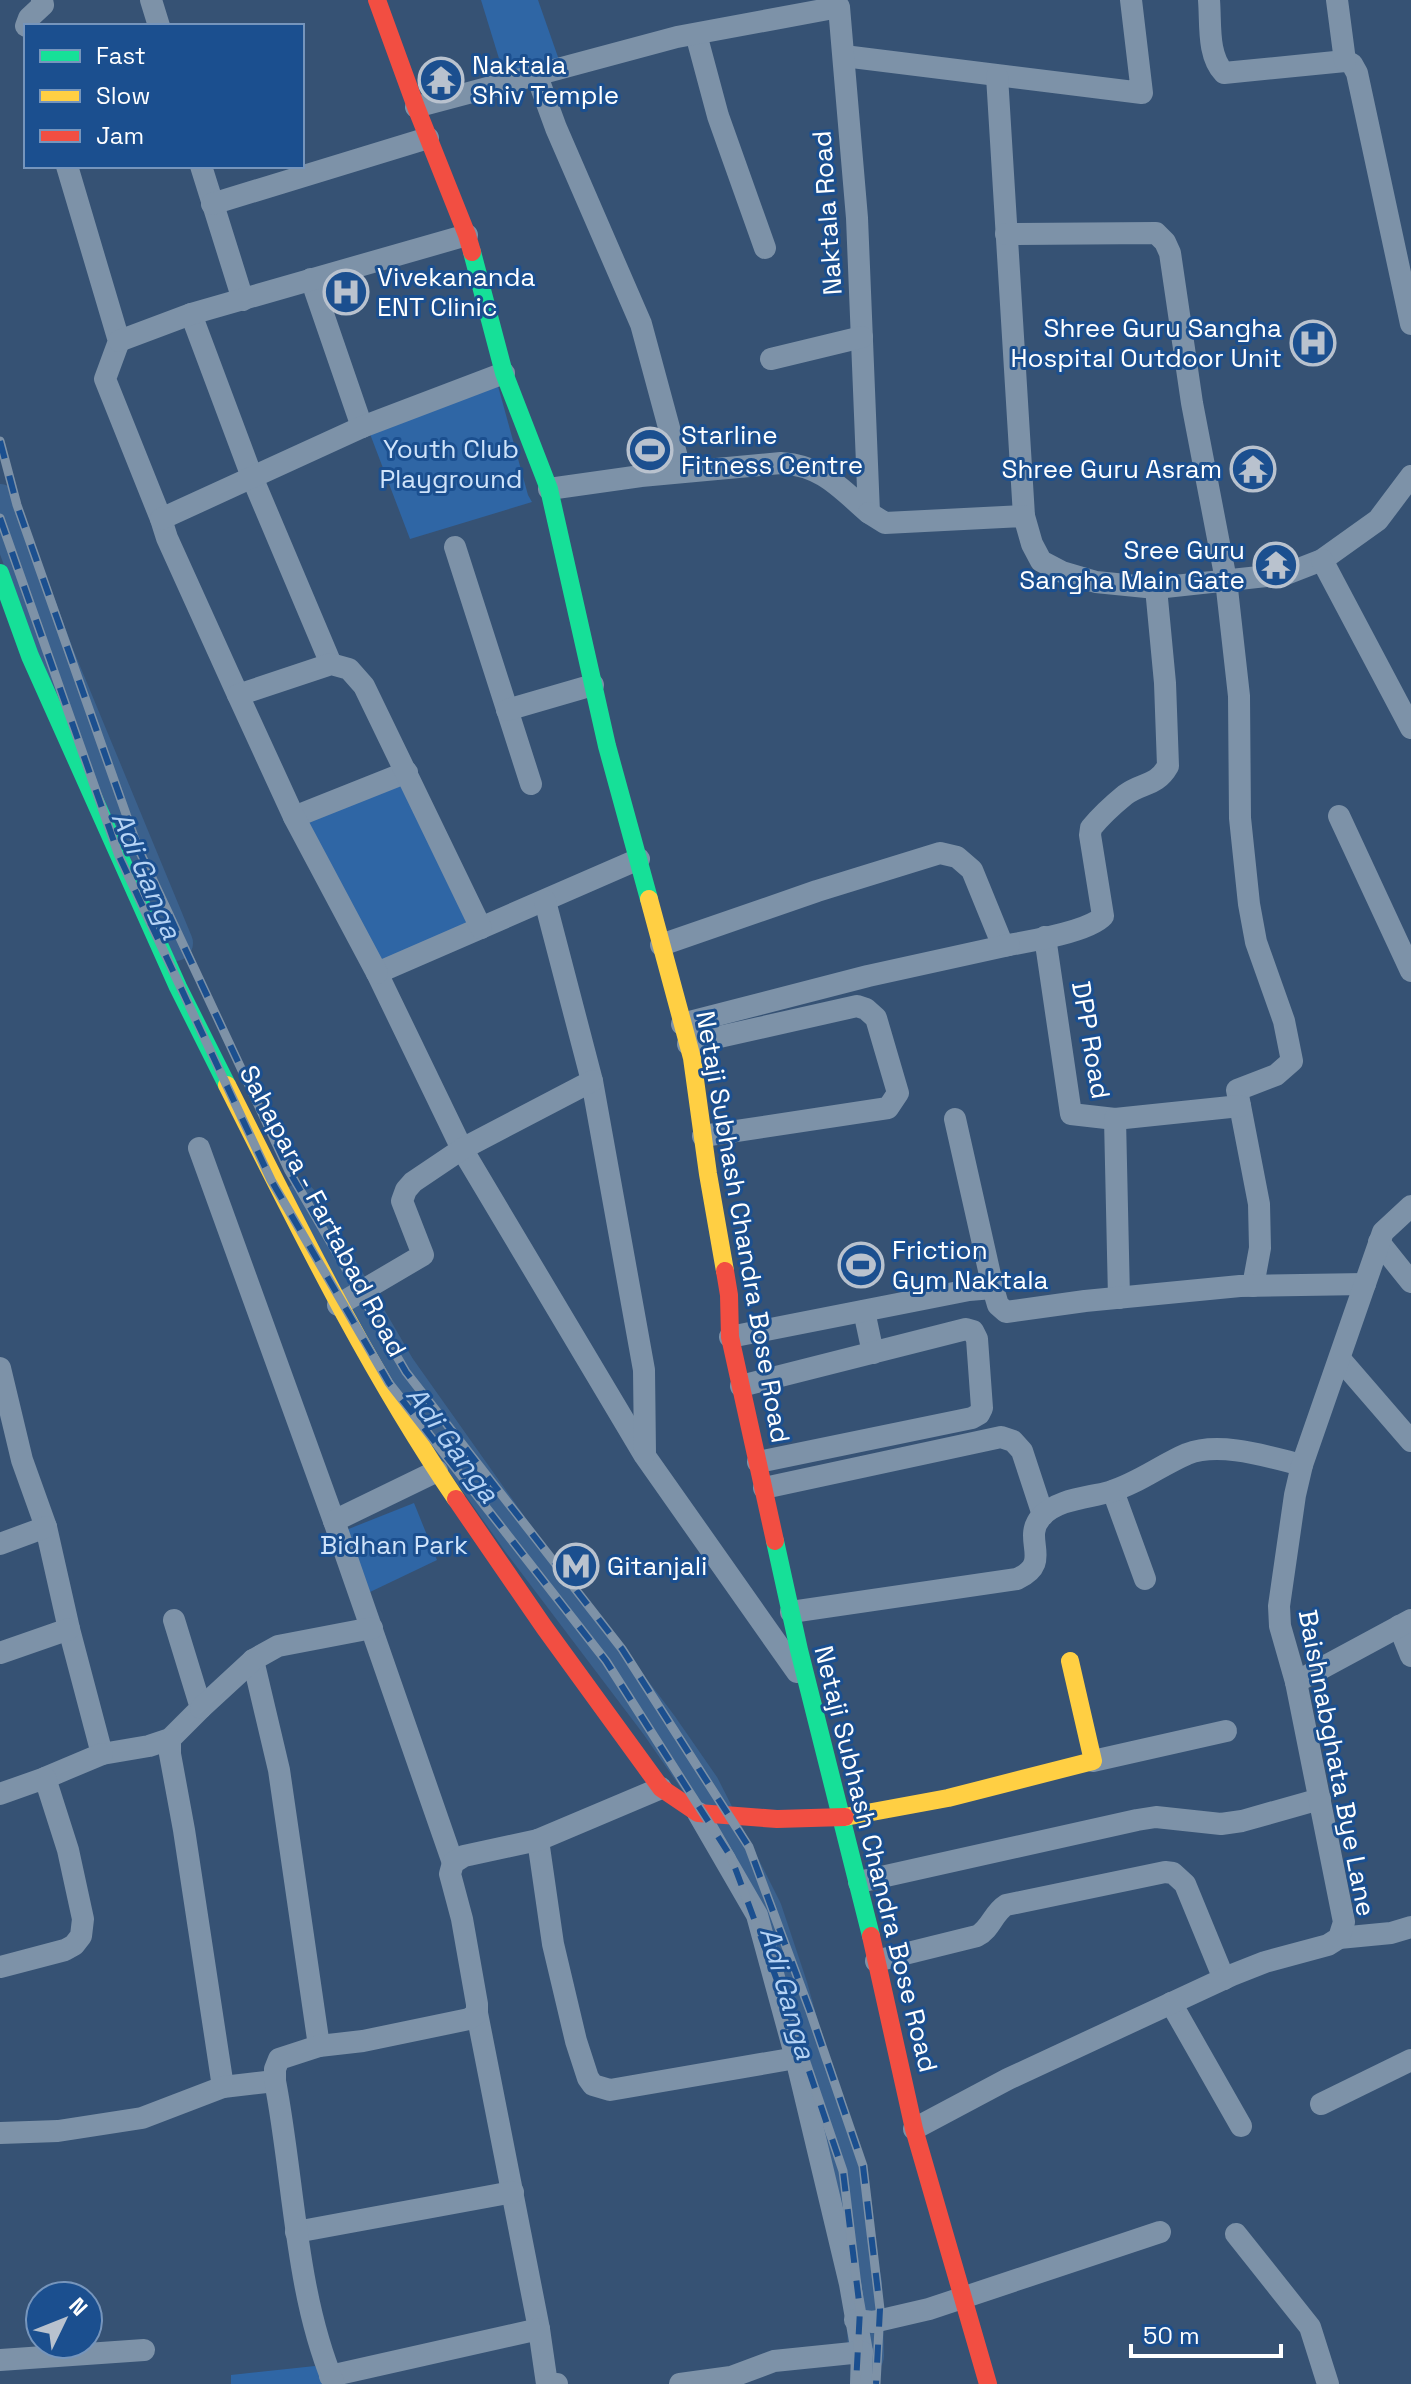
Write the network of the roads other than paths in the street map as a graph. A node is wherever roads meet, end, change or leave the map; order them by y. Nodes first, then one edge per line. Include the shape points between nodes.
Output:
1 (151, 0) edge
2 (377, 0) edge
3 (1131, 0) edge
4 (1209, 0) edge
5 (1337, 0) edge
6 (46, 2) edge
7 (838, 4) edge
8 (27, 24) edge
9 (158, 24) edge
10 (696, 34) junction
11 (844, 56) junction
12 (1345, 61) junction
13 (537, 76) junction
14 (997, 76) junction
15 (416, 107) junction
16 (428, 138) junction
17 (68, 168) edge
18 (202, 168) edge
19 (212, 204) junction
20 (1006, 234) junction
21 (467, 235) junction
22 (765, 248) dead end
23 (311, 279) junction
24 (243, 300) junction
25 (191, 314) junction
26 (1411, 324) edge
27 (862, 337) junction
28 (119, 341) junction
29 (771, 359) dead end
30 (504, 373) junction
31 (362, 427) junction
32 (681, 472) junction
33 (252, 477) junction
34 (549, 489) junction
35 (1407, 490) edge
36 (869, 513) junction
37 (1024, 516) junction
38 (161, 519) junction
39 (455, 547) dead end
40 (1322, 560) junction
41 (0, 573) edge
42 (1226, 580) junction
43 (1156, 588) junction
44 (331, 664) junction
45 (593, 685) junction
46 (238, 695) junction
47 (507, 710) junction
48 (1409, 720) edge
49 (407, 772) junction
50 (531, 784) dead end
51 (1339, 816) dead end
52 (294, 817) junction
53 (639, 859) junction
54 (545, 901) junction
55 (481, 928) junction
56 (1403, 933) edge
57 (1045, 937) junction
58 (661, 945) junction
59 (1009, 945) junction
60 (1411, 971) edge
61 (377, 973) junction
62 (685, 1034) junction
63 (592, 1081) junction
64 (1240, 1106) junction
65 (955, 1119) dead end
66 (1115, 1119) junction
67 (703, 1136) junction
68 (199, 1148) dead end
69 (462, 1149) junction
70 (1411, 1206) edge
71 (1379, 1242) junction
72 (1411, 1282) edge
73 (1365, 1284) junction
74 (1253, 1286) junction
75 (993, 1288) junction
76 (943, 1295) junction
77 (349, 1298) junction
78 (1119, 1298) junction
79 (864, 1311) junction
80 (952, 1332) junction
81 (730, 1337) junction
82 (873, 1353) junction
83 (1340, 1359) junction
84 (1, 1378) edge
85 (741, 1386) junction
86 (1411, 1441) edge
87 (645, 1456) junction
88 (758, 1462) junction
89 (1302, 1465) junction
90 (437, 1471) junction
91 (764, 1488) junction
92 (1113, 1491) junction
93 (1043, 1515) junction
94 (334, 1521) junction
95 (46, 1527) junction
96 (0, 1544) edge
97 (1145, 1579) dead end
98 (791, 1612) junction
99 (174, 1620) dead end
100 (1405, 1623) edge
101 (372, 1628) junction
102 (69, 1629) junction
103 (0, 1653) edge
104 (1411, 1656) edge
105 (253, 1660) junction
106 (1070, 1661) dead end
107 (1296, 1682) junction
108 (809, 1689) junction
109 (201, 1708) junction
110 (1226, 1731) dead end
111 (170, 1739) junction
112 (102, 1754) junction
113 (1093, 1761) junction
114 (45, 1778) junction
115 (661, 1788) junction
116 (0, 1794) edge
117 (1320, 1799) junction
118 (701, 1813) junction
119 (843, 1817) junction
120 (538, 1840) junction
121 (453, 1863) junction
122 (859, 1882) junction
123 (1411, 1927) edge
124 (1339, 1938) junction
125 (876, 1961) junction
126 (0, 1967) edge
127 (1224, 1979) junction
128 (1171, 2003) junction
129 (477, 2013) junction
130 (319, 2046) junction
131 (796, 2058) junction
132 (1411, 2060) edge
133 (275, 2081) junction
134 (223, 2087) junction
135 (1321, 2104) dead end
136 (1241, 2126) dead end
137 (914, 2129) junction
138 (0, 2133) edge
139 (513, 2192) junction
140 (296, 2232) junction
141 (1160, 2232) dead end
142 (1236, 2234) dead end
143 (965, 2299) junction
144 (855, 2320) junction
145 (539, 2329) junction
146 (144, 2350) dead end
147 (862, 2352) junction
148 (0, 2360) edge
149 (332, 2380) edge
150 (733, 2380) edge
151 (557, 2384) edge
152 (680, 2384) edge
153 (861, 2384) edge
154 (988, 2384) edge
155 (1328, 2384) edge

1 - 9 street
2 - 15 main road, Netaji Subhash Chandra Bose Road
3 - 14 street via 1142,93
4 - 12 street via 1212,51 1224,73
5 - 12 street
6 - 8 street
7 - 10 street, Naktala Road
7 - 11 street, Naktala Road
10 - 13 street, Naktala Road
10 - 22 street via 718,116
11 - 14 street
11 - 27 street, Naktala Road
12 - 26 street via 1357,73
13 - 15 street, Naktala Road
13 - 32 street via 641,324
14 - 20 street
15 - 16 main road, Netaji Subhash Chandra Bose Road
16 - 19 street
16 - 21 main road, Netaji Subhash Chandra Bose Road
17 - 28 street
18 - 19 street
19 - 24 street
20 - 37 street
20 - 42 street via 1156,233 1165,242
21 - 23 street
21 - 30 main road, Netaji Subhash Chandra Bose Road
23 - 24 street
23 - 31 street
24 - 25 street
25 - 28 street
25 - 33 street
27 - 29 street
27 - 36 street, Naktala Road
28 - 38 street via 105,379
30 - 31 street
30 - 34 main road, Netaji Subhash Chandra Bose Road
31 - 33 street
32 - 34 street
32 - 36 street via 803,465 825,475
33 - 38 street
33 - 44 street
34 - 45 main road, Netaji Subhash Chandra Bose Road
35 - 40 street via 1378,520
36 - 37 street via 885,523
37 - 43 street via 1041,561 1096,582
38 - 46 street
39 - 47 street
40 - 42 street via 1286,574
40 - 48 street
41 - 77 main road, Sahapara - Fartabad Road via 30,656 178,987
42 - 43 street
42 - 64 street via 1239,696 1240,818 1249,904 1292,1061 1276,1075 1237,1090
43 - 57 street via 1168,766 1163,776 1126,794 1091,828 1103,916 1096,923
44 - 46 street
44 - 49 street via 349,669 364,686
45 - 47 street
45 - 53 main road, Netaji Subhash Chandra Bose Road
46 - 52 street
47 - 50 street
49 - 52 street
49 - 55 street
51 - 56 street
52 - 61 street
53 - 54 street
53 - 58 main road, Netaji Subhash Chandra Bose Road
54 - 55 street
54 - 63 street
55 - 61 street
56 - 60 street
57 - 59 street
57 - 66 street, DPP Road via 1071,1114
58 - 59 street via 940,853 957,857 972,870 1003,946
58 - 62 main road, Netaji Subhash Chandra Bose Road
59 - 62 street via 868,976
61 - 69 street
62 - 67 main road, Netaji Subhash Chandra Bose Road
62 - 67 street via 857,1006 876,1018 898,1093 888,1108
63 - 69 street
63 - 87 street via 644,1370
64 - 66 street
64 - 74 street via 1259,1204 1260,1248
65 - 75 street
66 - 78 street
67 - 81 main road, Netaji Subhash Chandra Bose Road via 729,1295
68 - 94 street
69 - 77 street via 406,1190 402,1201 423,1255
69 - 87 street
70 - 71 street, Baishnabghata Bye Lane
71 - 72 street
71 - 73 street, Baishnabghata Bye Lane
73 - 74 street
73 - 83 street, Baishnabghata Bye Lane
74 - 78 street
75 - 76 street
75 - 78 street via 1006,1312
76 - 79 street
76 - 80 street
77 - 90 main road, Sahapara - Fartabad Road via 374,1370
79 - 81 street
79 - 82 street
80 - 82 street
80 - 88 street via 966,1329 977,1339 979,1414
81 - 85 main road, Netaji Subhash Chandra Bose Road
82 - 85 street
83 - 86 street
83 - 89 street, Baishnabghata Bye Lane
84 - 95 street
85 - 88 main road, Netaji Subhash Chandra Bose Road
87 - 108 street
88 - 91 main road, Netaji Subhash Chandra Bose Road
89 - 92 street via 1215,1449 1190,1453
89 - 107 street, Baishnabghata Bye Lane via 1279,1606
90 - 94 street
90 - 115 main road, Sahapara - Fartabad Road
91 - 93 street via 1001,1437 1022,1451
91 - 98 main road, Netaji Subhash Chandra Bose Road
92 - 93 street via 1062,1503
92 - 97 street
93 - 98 street via 1034,1527 1036,1563 1017,1579
94 - 101 street
95 - 96 street
95 - 102 street
98 - 108 main road, Netaji Subhash Chandra Bose Road
99 - 109 street
100 - 104 street
100 - 107 street
101 - 105 street via 278,1646
101 - 121 street
102 - 103 street
102 - 112 street
105 - 109 street
105 - 130 street via 279,1770
106 - 113 main road
107 - 117 street, Baishnabghata Bye Lane
108 - 119 main road, Netaji Subhash Chandra Bose Road
109 - 111 street
110 - 113 street
111 - 112 street
111 - 134 street
112 - 114 street
113 - 119 main road via 948,1798
114 - 116 street
114 - 126 street via 68,1850 83,1919 81,1936 65,1950
115 - 118 main road, Sahapara - Fartabad Road
115 - 120 street
117 - 122 street via 1221,1824 1137,1820
117 - 124 street, Baishnabghata Bye Lane via 1344,1922
118 - 119 main road
118 - 131 street, Sahapara - Fartabad Road via 757,1915
119 - 122 main road, Netaji Subhash Chandra Bose Road
120 - 121 street
120 - 131 street via 553,1944 576,2041 593,2085 610,2090
121 - 129 street via 450,1874
122 - 125 main road, Netaji Subhash Chandra Bose Road
123 - 124 street
124 - 127 street, Baishnabghata Bye Lane
125 - 127 street via 977,1936 1006,1905 1165,1872 1185,1884
125 - 137 main road, Netaji Subhash Chandra Bose Road
127 - 128 street, Baishnabghata Bye Lane
128 - 136 street
128 - 137 street, Baishnabghata Bye Lane
129 - 130 street via 459,2022
129 - 139 street
130 - 133 street via 279,2059
131 - 144 street, Sahapara - Fartabad Road
132 - 135 street
133 - 134 street
133 - 140 street
134 - 138 street via 142,2118 58,2131
137 - 143 main road, Netaji Subhash Chandra Bose Road
139 - 140 street
139 - 145 street
140 - 149 street
141 - 143 street
142 - 155 street via 1310,2327
143 - 144 street via 873,2322
143 - 154 main road, Netaji Subhash Chandra Bose Road
144 - 147 street, Sahapara - Fartabad Road
145 - 149 street
145 - 151 street via 547,2384
146 - 148 street
147 - 150 street via 774,2361
147 - 153 street, Sahapara - Fartabad Road
150 - 152 street

